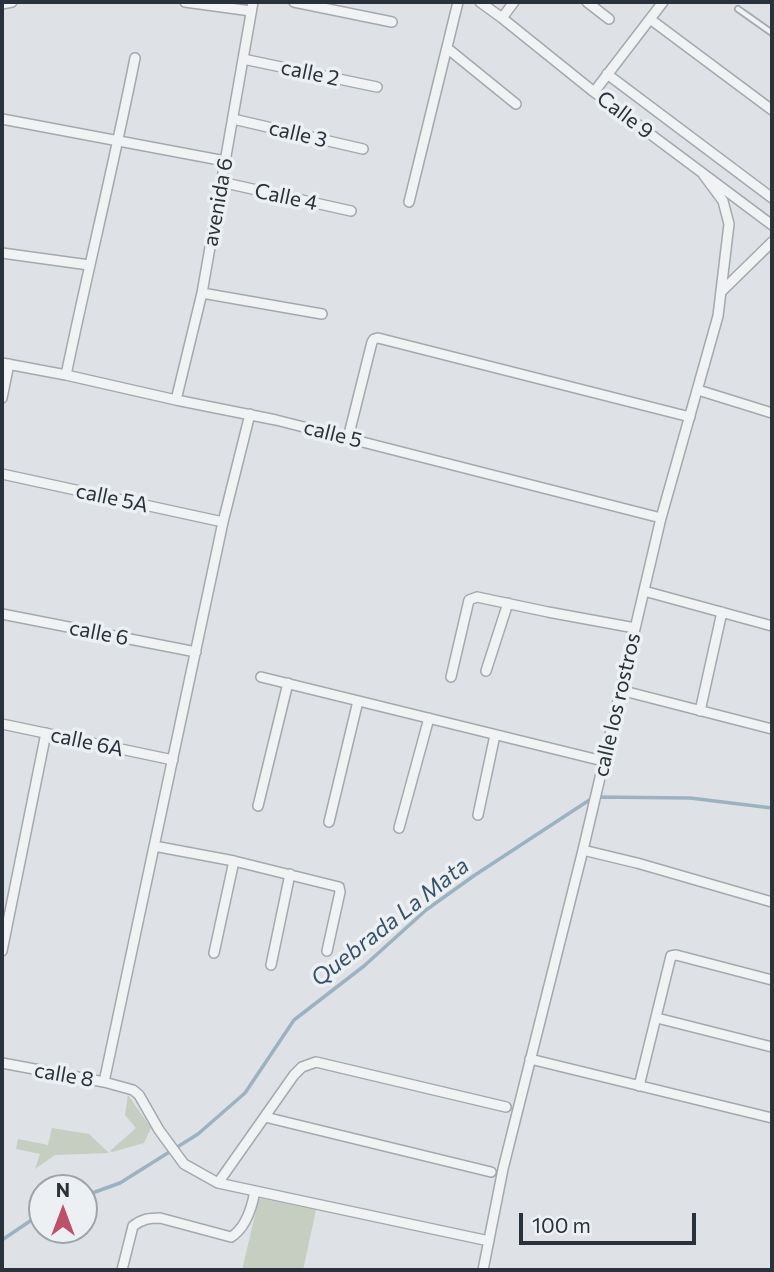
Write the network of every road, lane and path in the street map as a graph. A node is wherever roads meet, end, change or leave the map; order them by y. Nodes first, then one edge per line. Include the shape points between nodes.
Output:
1 (12, 2) edge
2 (185, 2) edge
3 (294, 2) edge
4 (458, 2) edge
5 (480, 2) edge
6 (514, 2) edge
7 (587, 2) edge
8 (663, 2) edge
9 (2, 4) edge
10 (252, 6) edge
11 (738, 9) dead end
12 (502, 18) junction
13 (609, 19) dead end
14 (650, 19) junction
15 (393, 22) dead end
16 (772, 33) edge
17 (447, 48) junction
18 (135, 58) dead end
19 (243, 58) junction
20 (607, 74) junction
21 (377, 87) dead end
22 (594, 92) junction
23 (516, 104) dead end
24 (772, 110) edge
25 (2, 119) edge
26 (233, 119) junction
27 (119, 140) junction
28 (363, 149) dead end
29 (225, 161) junction
30 (703, 174) junction
31 (221, 183) junction
32 (772, 198) edge
33 (409, 202) dead end
34 (351, 211) dead end
35 (772, 225) edge
36 (772, 242) edge
37 (2, 253) edge
38 (89, 265) junction
39 (722, 291) junction
40 (202, 293) junction
41 (322, 314) dead end
42 (5, 364) edge
43 (66, 375) junction
44 (698, 390) junction
45 (2, 398) edge
46 (176, 400) junction
47 (772, 413) edge
48 (250, 414) junction
49 (690, 417) junction
50 (348, 438) junction
51 (2, 474) edge
52 (661, 518) junction
53 (223, 522) junction
54 (644, 591) junction
55 (508, 603) junction
56 (722, 612) junction
57 (2, 614) edge
58 (772, 626) edge
59 (635, 628) junction
60 (196, 652) junction
61 (486, 671) dead end
62 (261, 677) dead end
63 (451, 677) dead end
64 (288, 683) junction
65 (620, 690) junction
66 (358, 701) junction
67 (700, 710) junction
68 (429, 718) junction
69 (2, 724) edge
70 (772, 729) edge
71 (46, 733) junction
72 (495, 735) junction
73 (173, 760) junction
74 (603, 761) junction
75 (258, 806) dead end
76 (478, 815) dead end
77 (329, 822) dead end
78 (399, 828) dead end
79 (154, 846) junction
80 (583, 850) junction
81 (234, 861) junction
82 (290, 873) junction
83 (772, 902) edge
84 (2, 951) edge
85 (327, 951) dead end
86 (214, 953) dead end
87 (271, 965) dead end
88 (772, 980) edge
89 (657, 1017) junction
90 (772, 1047) edge
91 (530, 1059) junction
92 (2, 1063) edge
93 (104, 1082) junction
94 (639, 1086) junction
95 (506, 1107) dead end
96 (265, 1117) junction
97 (772, 1118) edge
98 (491, 1172) dead end
99 (218, 1183) junction
100 (255, 1191) junction
101 (489, 1241) junction
102 (122, 1270) edge
103 (483, 1270) edge

1 - 9 street
2 - 10 street
3 - 15 street
4 - 17 street
5 - 12 street, Calle 9
6 - 12 street
7 - 13 street
8 - 14 street
10 - 19 street, avenida 6
11 - 16 lane
12 - 22 street, Calle 9
14 - 20 street
14 - 24 street
17 - 23 street
17 - 33 street
18 - 27 street
19 - 21 street, calle 2
19 - 26 street, avenida 6
20 - 22 street
20 - 32 street
22 - 30 street, Calle 9
25 - 27 street
26 - 28 street, calle 3
26 - 29 street, avenida 6
27 - 29 street
27 - 38 street
29 - 31 street, avenida 6
30 - 35 street, Calle 9
30 - 39 street, calle los rostros via 723,201 729,224
31 - 34 street, Calle 4
31 - 40 street, avenida 6
36 - 39 street
37 - 38 street
38 - 43 street
39 - 44 street, calle los rostros
40 - 41 street
40 - 46 street, avenida 6
42 - 43 street, calle 5
42 - 45 street
43 - 46 street, calle 5
44 - 47 street
44 - 49 street, calle los rostros
46 - 48 street, calle 5
48 - 50 street, calle 5
48 - 53 street
49 - 50 street via 378,338 372,342
49 - 52 street, calle los rostros
50 - 52 street, calle 5
51 - 53 street, calle 5A
52 - 54 street, calle los rostros
53 - 60 street
54 - 56 street
54 - 59 street, calle los rostros
55 - 59 street
55 - 61 street
55 - 63 street via 477,597 469,600
56 - 58 street
56 - 67 street
57 - 60 street, calle 6
59 - 65 street, calle los rostros
60 - 73 street
62 - 64 street
64 - 66 street
64 - 75 street
65 - 67 street
65 - 74 street, calle los rostros
66 - 68 street
66 - 77 street
67 - 70 street
68 - 72 street
68 - 78 street
69 - 71 street, calle 6A
71 - 73 street, calle 6A
71 - 84 street
72 - 74 street
72 - 76 street
73 - 79 street
74 - 80 street, calle los rostros
79 - 81 street
79 - 93 street
80 - 83 street
80 - 91 street, calle los rostros
81 - 82 street
81 - 86 street
82 - 85 street via 338,887
82 - 87 street
88 - 89 street via 672,955
89 - 90 street
89 - 94 street
91 - 94 street
91 - 101 street, calle los rostros
92 - 93 street, calle 8
93 - 99 street, calle 8 via 139,1095 184,1164
94 - 97 street
95 - 96 street via 316,1062 294,1075
96 - 98 street
96 - 99 street
99 - 100 street
100 - 101 street
100 - 102 street via 245,1222 231,1237 160,1218 138,1222
101 - 103 street, calle los rostros

